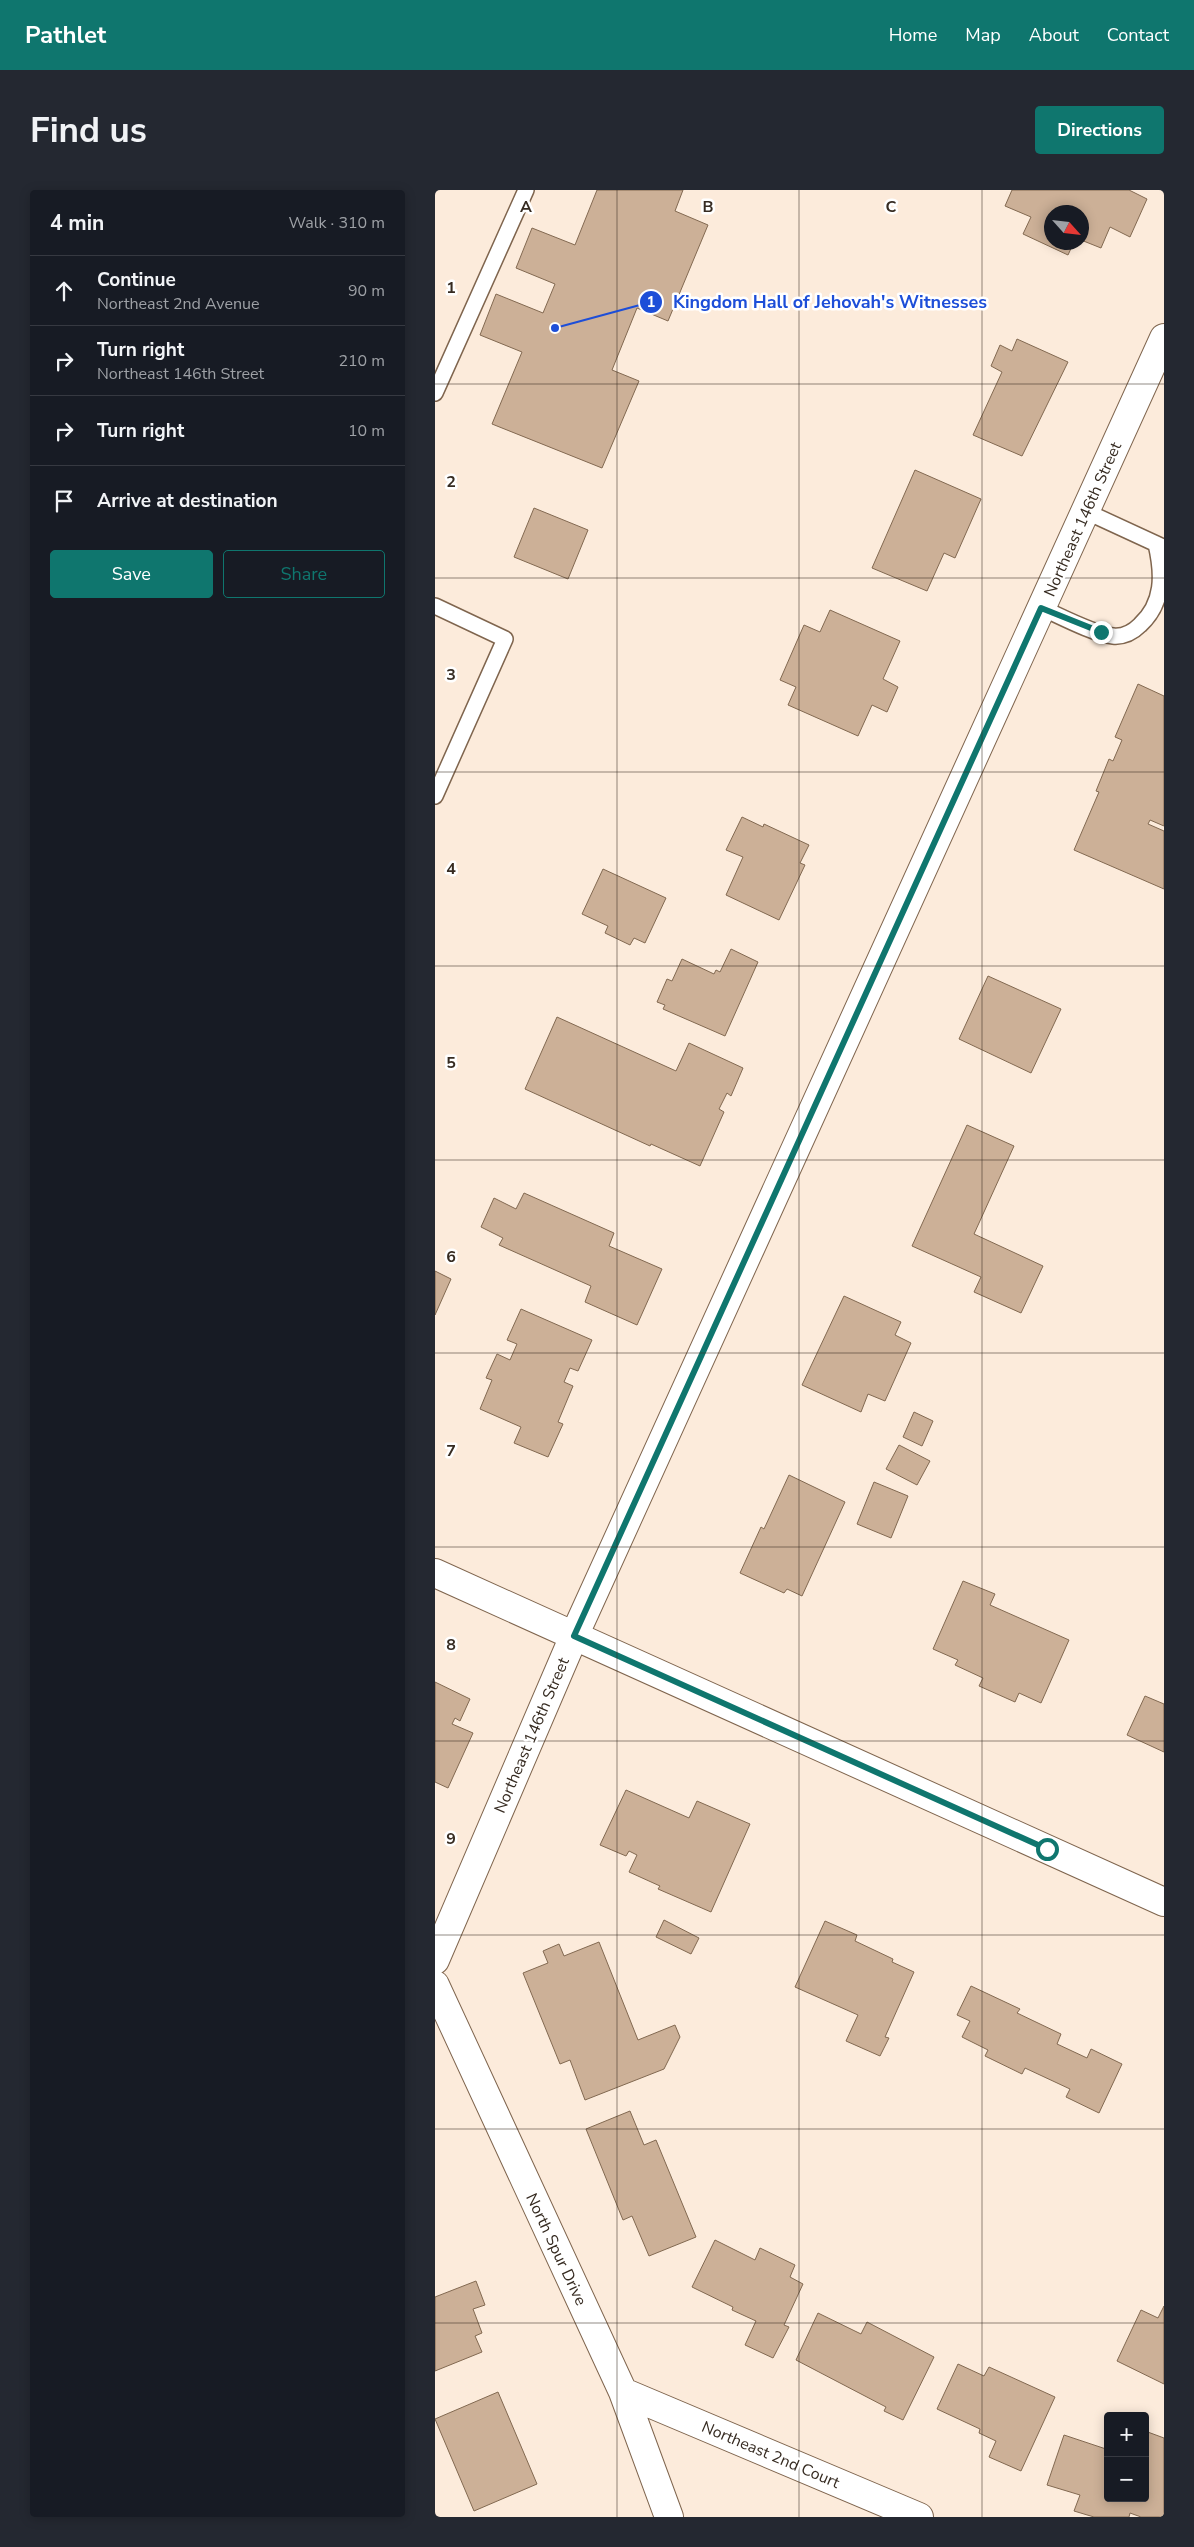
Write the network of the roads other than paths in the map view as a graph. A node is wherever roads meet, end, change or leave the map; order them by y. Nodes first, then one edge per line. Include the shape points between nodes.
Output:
1 (526, 190) edge
2 (1164, 338) edge
3 (435, 393) edge
4 (1085, 511) junction
5 (1160, 546) edge
6 (435, 606) edge
7 (1041, 608) junction
8 (435, 796) edge
9 (435, 1573) edge
10 (574, 1636) junction
11 (1164, 1902) edge
12 (435, 1960) edge
13 (435, 1985) edge
14 (623, 2392) junction
15 (669, 2517) edge
16 (919, 2517) edge

1 - 3 lane
2 - 4 street, Northeast 146th Street
4 - 5 lane
4 - 7 street, Northeast 146th Street
5 - 7 lane via 1161,592 1146,620 1126,635 1113,636
6 - 8 lane via 505,639
7 - 10 street, Northeast 146th Street
9 - 10 street
10 - 11 street
10 - 12 street, Northeast 146th Street
13 - 14 street, North Spur Drive
14 - 15 street, North Spur Drive
14 - 16 street, Northeast 2nd Court

